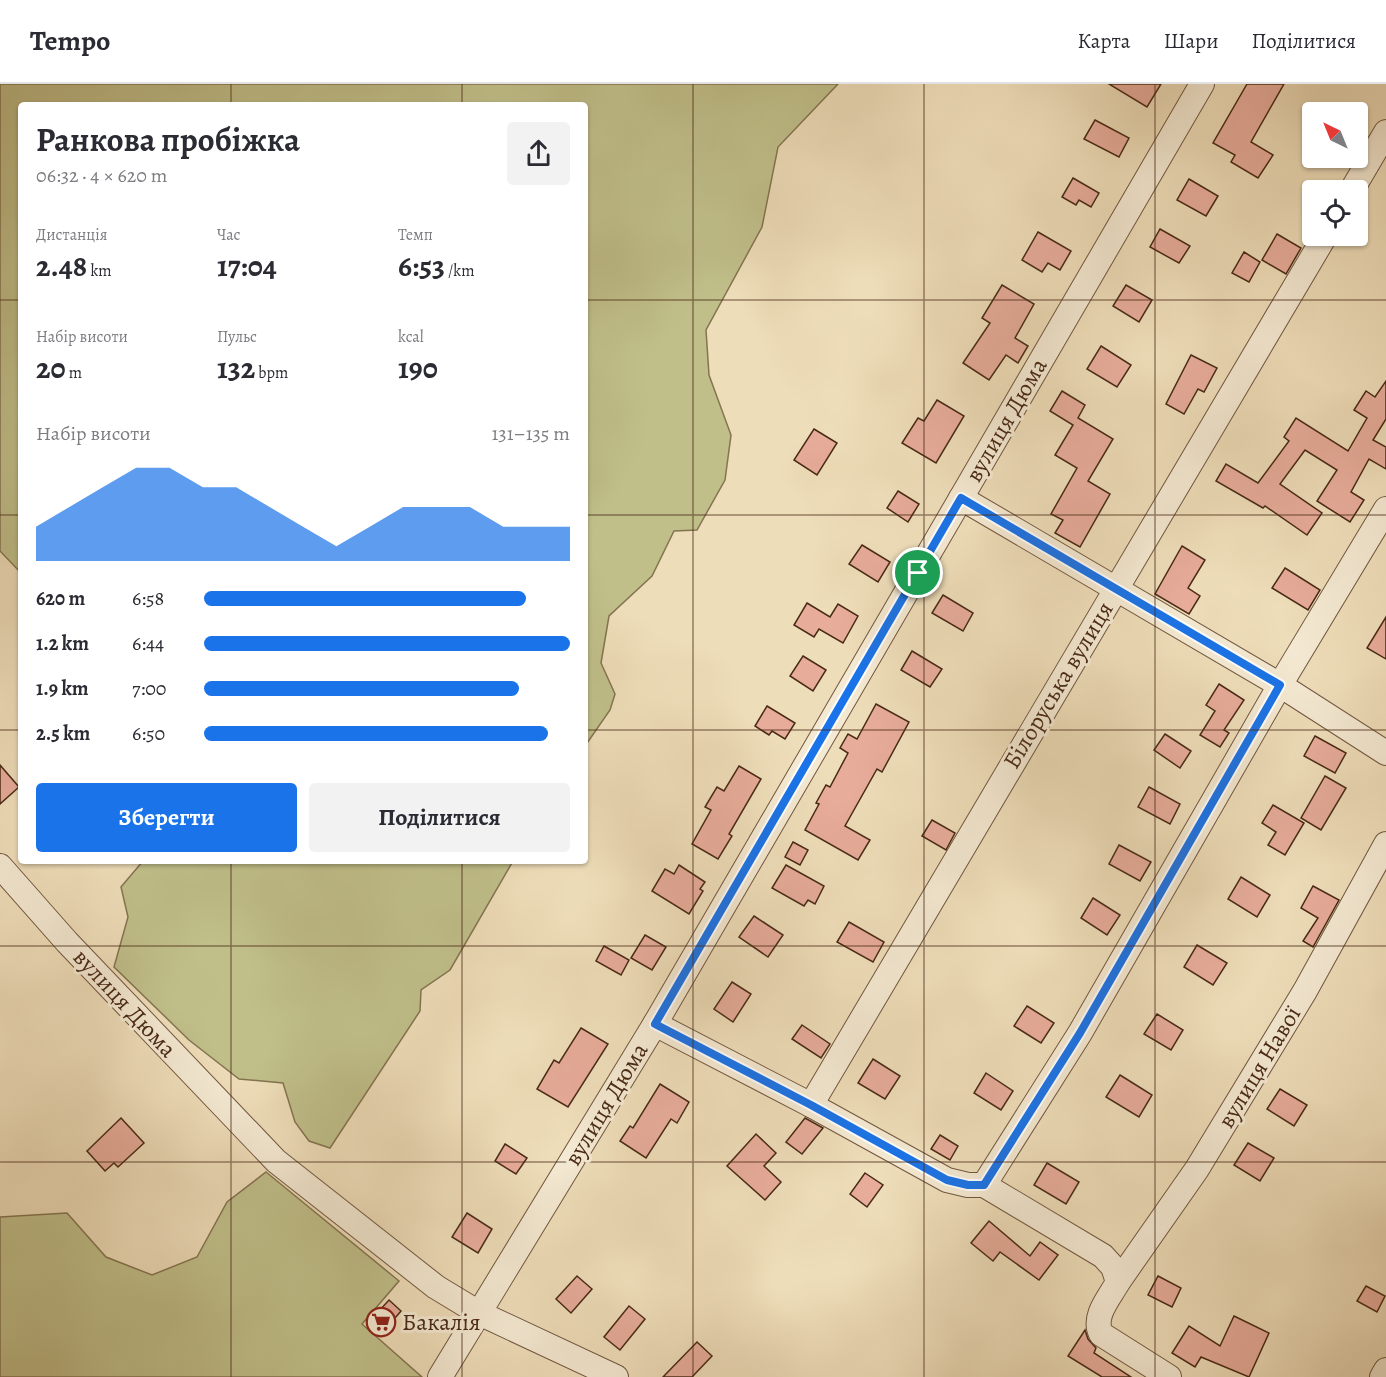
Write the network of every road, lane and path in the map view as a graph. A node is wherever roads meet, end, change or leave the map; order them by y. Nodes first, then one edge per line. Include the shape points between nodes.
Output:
1 (1202, 84) edge
2 (1386, 132) edge
3 (1358, 180) edge
4 (1319, 246) edge
5 (961, 498) junction
6 (1386, 509) edge
7 (1116, 588) junction
8 (1280, 685) junction
9 (1386, 753) edge
10 (1386, 844) edge
11 (0, 866) edge
12 (655, 1024) junction
13 (811, 1105) junction
14 (984, 1185) junction
15 (1118, 1282) junction
16 (479, 1313) junction
17 (1386, 1370) edge
18 (440, 1377) edge
19 (616, 1377) edge
20 (1169, 1377) edge
21 (1382, 1377) edge

1 - 5 street, вулиця Дюма
2 - 3 street
4 - 7 street, Білоруська вулиця
5 - 7 street
5 - 12 street, вулиця Дюма
6 - 8 street
7 - 8 street
7 - 13 street, Білоруська вулиця
8 - 9 street
8 - 14 street via 1080,1033
10 - 15 street, вулиця Навої via 1305,991 1197,1169
11 - 16 street, вулиця Дюма via 276,1161 436,1287
12 - 13 street
12 - 16 street, вулиця Дюма
13 - 14 street via 947,1180
14 - 15 street via 1103,1256 1113,1267
15 - 20 street, вулиця Навої via 1098,1317 1101,1334
16 - 18 street, вулиця Дюма
16 - 19 street
17 - 21 street

